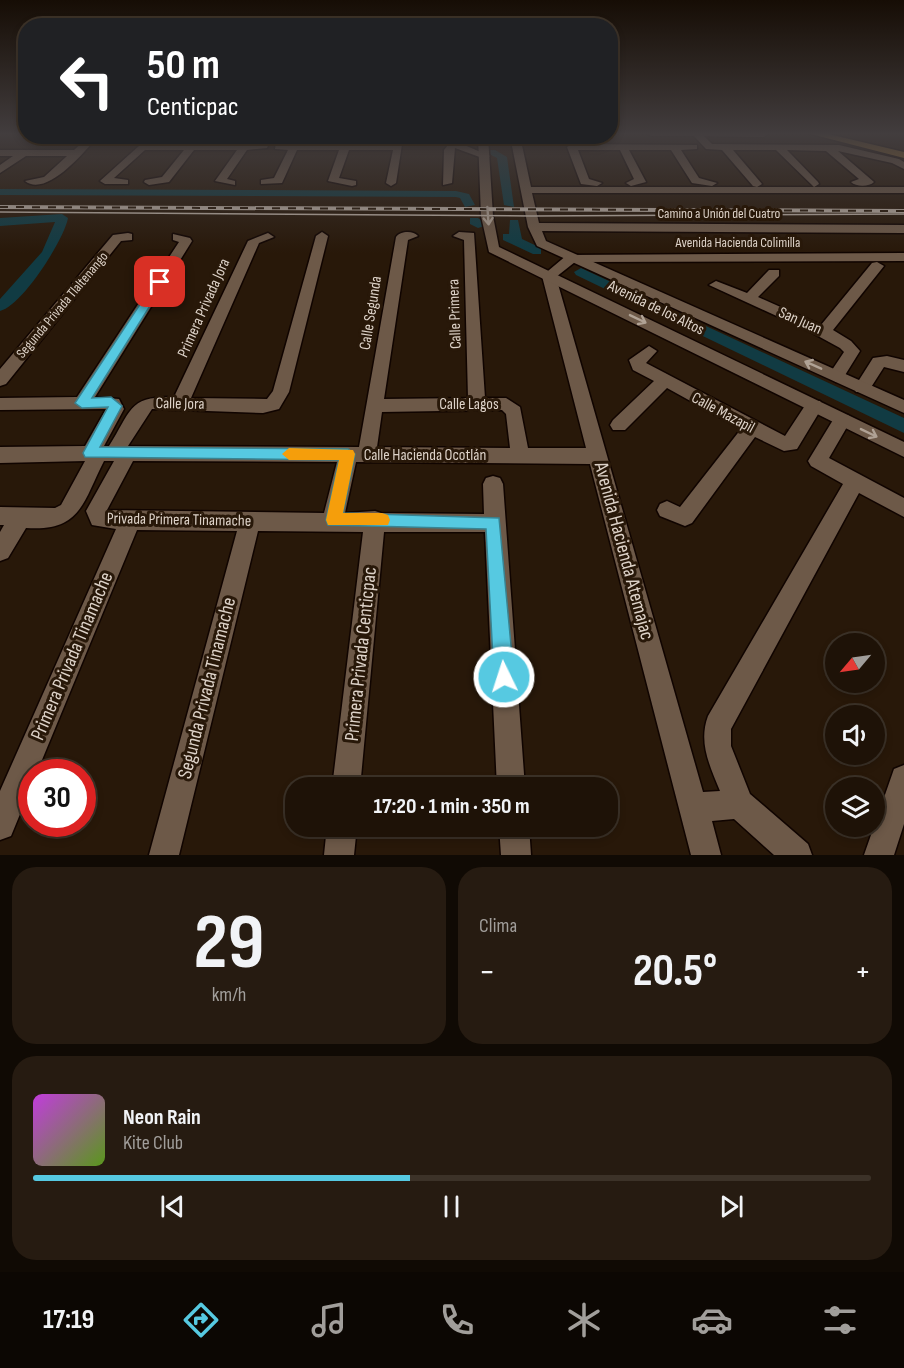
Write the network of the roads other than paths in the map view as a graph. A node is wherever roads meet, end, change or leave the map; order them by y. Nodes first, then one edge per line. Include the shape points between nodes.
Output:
1 (55, 173) edge
2 (114, 173) edge
3 (171, 173) edge
4 (226, 173) edge
5 (282, 173) edge
6 (336, 173) edge
7 (393, 173) edge
8 (448, 173) edge
9 (486, 173) edge
10 (523, 173) edge
11 (582, 173) edge
12 (636, 173) edge
13 (691, 173) edge
14 (747, 173) edge
15 (803, 173) edge
16 (858, 173) edge
17 (30, 181) dead end
18 (124, 182) dead end
19 (149, 182) dead end
20 (265, 182) dead end
21 (856, 182) dead end
22 (231, 183) dead end
23 (352, 183) dead end
24 (391, 183) dead end
25 (447, 183) dead end
26 (597, 183) dead end
27 (631, 183) dead end
28 (712, 183) dead end
29 (757, 184) dead end
30 (814, 184) dead end
31 (526, 190) junction
32 (904, 190) edge
33 (534, 227) junction
34 (573, 228) junction
35 (904, 229) edge
36 (322, 236) dead end
37 (412, 236) dead end
38 (459, 236) dead end
39 (128, 237) dead end
40 (177, 237) dead end
41 (268, 237) dead end
42 (562, 253) junction
43 (904, 257) edge
44 (877, 266) dead end
45 (540, 272) junction
46 (774, 273) dead end
47 (716, 285) dead end
48 (748, 299) junction
49 (824, 331) junction
50 (649, 351) dead end
51 (904, 366) edge
52 (836, 376) junction
53 (0, 380) edge
54 (664, 381) junction
55 (862, 388) junction
56 (477, 402) junction
57 (82, 403) junction
58 (180, 403) junction
59 (0, 404) edge
60 (376, 406) junction
61 (814, 406) junction
62 (904, 407) edge
63 (842, 420) junction
64 (620, 425) dead end
65 (752, 428) junction
66 (904, 450) edge
67 (108, 453) junction
68 (357, 454) junction
69 (0, 455) edge
70 (520, 455) junction
71 (598, 456) junction
72 (855, 481) junction
73 (493, 484) dead end
74 (904, 508) edge
75 (667, 510) dead end
76 (0, 516) edge
77 (22, 516) junction
78 (333, 520) junction
79 (375, 520) junction
80 (130, 521) junction
81 (250, 521) junction
82 (494, 523) junction
83 (0, 551) edge
84 (347, 777) edge
85 (510, 777) edge
86 (904, 779) edge
87 (739, 804) junction
88 (693, 808) junction
89 (0, 825) edge
90 (341, 837) edge
91 (515, 837) edge
92 (164, 855) edge
93 (339, 855) edge
94 (516, 855) edge
95 (706, 855) edge
96 (797, 855) edge
97 (879, 855) edge

1 - 17 street via 47,180
2 - 18 street via 105,181
3 - 19 street via 165,180
4 - 22 street via 220,181
5 - 20 street via 278,181
6 - 23 street via 333,181
7 - 24 street
8 - 25 street
9 -> 45 street, Avenida de los Altos via 491,246
10 - 31 street, Avenida de los Altos
11 - 26 street via 585,182
12 - 27 street via 641,182
13 - 28 street via 696,181
14 - 29 street
15 - 30 street
16 - 21 street via 869,182
31 - 32 street
31 - 33 street, Avenida de los Altos
33 - 34 street, Camino a Unión del Cuatro
33 - 42 street, Avenida de los Altos via 539,240
34 - 35 street, Camino a Unión del Cuatro
34 - 42 street
36 - 58 street, Calle Jora via 281,393 273,404 263,407
37 - 60 street, Calle Segunda via 402,237
38 - 56 street, Calle Primera via 470,236
39 - 53 street, Segunda Privada Tlaltenango via 117,238
40 - 57 street via 186,240
41 - 58 street, Primera Privada Jora via 254,241
42 - 43 street, Avenida Hacienda Colimilla
42 - 45 street
52 -> 42 street, Avenida de los Altos
44 - 49 street
45 -> 61 street, Avenida de los Altos
45 - 71 street, Avenida Hacienda Atemajac
46 - 48 street
47 - 48 street, San Juan
48 - 49 street, San Juan
49 - 52 street, San Juan via 852,349
50 - 54 street, Calle Mazapil via 636,363
51 - 55 street via 879,362
52 - 55 street, Avenida de los Altos
54 - 64 street
54 - 65 street, Calle Mazapil
55 - 62 street, Avenida de los Altos
56 - 60 street, Calle Lagos
56 - 70 street, Calle Lagos via 506,404 513,409
57 - 59 street
57 - 67 street via 111,402 116,406
58 - 67 street, Calle Jora via 152,402 142,406
60 - 68 street
61 - 63 street, Avenida de los Altos
61 - 65 street, Calle Mazapil via 788,445
63 -> 66 street, Avenida de los Altos
63 - 72 street via 818,460
65 - 75 street via 685,517
67 - 68 street, Calle Hacienda Ocotlán
67 - 69 street, Calle Hacienda Ocotlán
67 - 77 street via 65,514 52,520
67 - 80 street, Privada Primera Tinamache via 96,514 99,519
68 - 70 street, Calle Hacienda Ocotlán
68 - 78 street
70 - 71 street, Calle Hacienda Ocotlán
71 - 88 street, Avenida Hacienda Atemajac
72 - 74 street
72 - 87 street via 718,726 717,746
73 - 82 street
76 - 77 street
77 - 83 street
78 - 79 street, Privada Primera Tinamache
78 - 81 street, Privada Primera Tinamache
79 - 82 street, Privada Primera Tinamache
79 - 84 street, Primera Privada Centicpac
80 - 81 street, Privada Primera Tinamache
80 - 89 street, Primera Privada Tinamache
81 - 92 street, Segunda Privada Tinamache
82 - 85 street
86 - 97 street
87 - 88 street
87 - 96 street
88 - 95 street, Avenida Hacienda Atemajac
90 - 93 street
91 - 94 street

